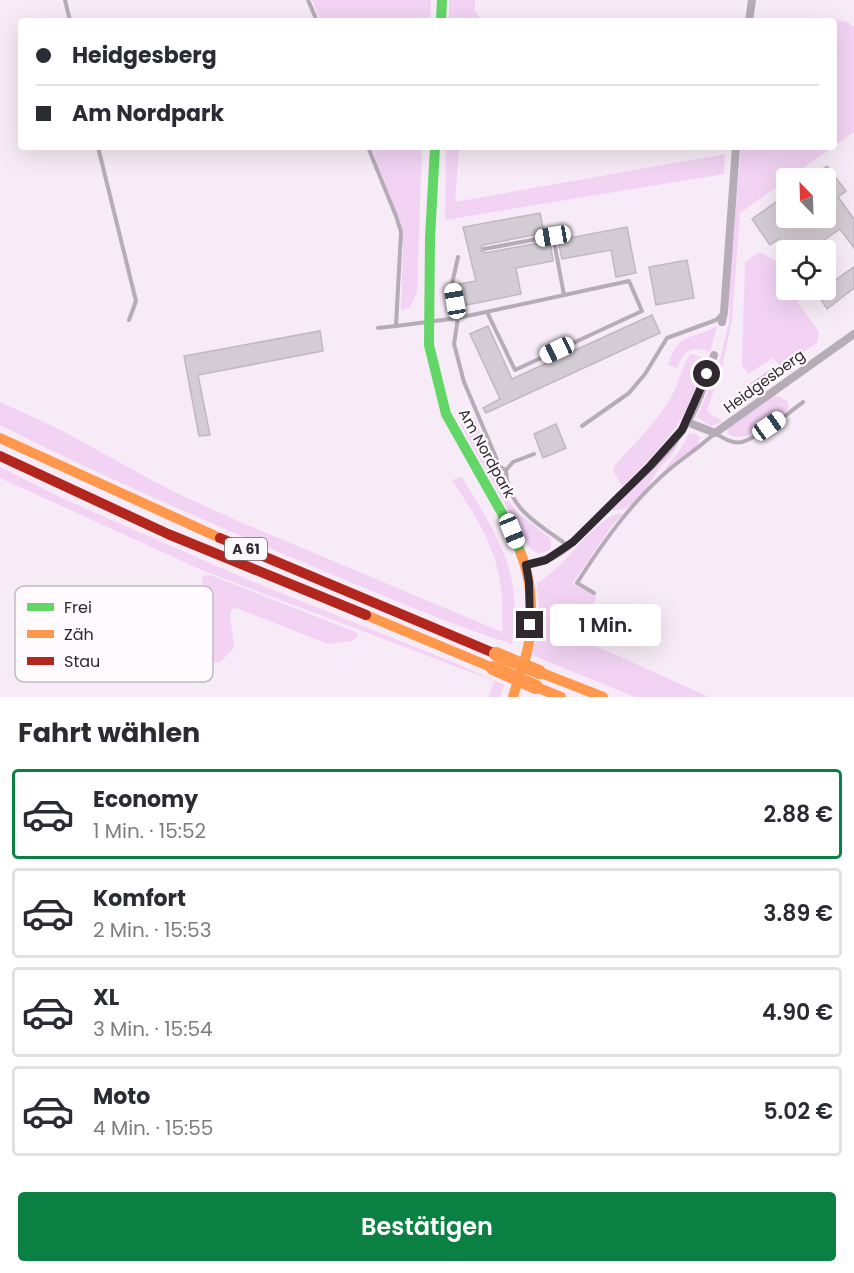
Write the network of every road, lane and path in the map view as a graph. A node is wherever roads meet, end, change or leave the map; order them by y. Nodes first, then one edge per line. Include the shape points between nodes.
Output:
1 (65, 0) edge
2 (308, 0) edge
3 (442, 0) edge
4 (752, 0) edge
5 (69, 18) edge
6 (316, 18) edge
7 (441, 18) edge
8 (749, 18) edge
9 (99, 150) edge
10 (369, 150) edge
11 (435, 150) edge
12 (736, 150) edge
13 (484, 249) dead end
14 (458, 257) dead end
15 (564, 295) junction
16 (487, 312) junction
17 (724, 312) junction
18 (458, 318) junction
19 (129, 320) dead end
20 (428, 322) junction
21 (722, 322) dead end
22 (396, 326) junction
23 (378, 328) dead end
24 (854, 334) edge
25 (714, 355) dead end
26 (803, 402) dead end
27 (687, 422) junction
28 (582, 426) dead end
29 (715, 433) junction
30 (0, 438) edge
31 (534, 454) dead end
32 (0, 456) edge
33 (506, 470) junction
34 (568, 546) junction
35 (526, 565) junction
36 (594, 593) dead end
37 (513, 697) edge
38 (561, 697) edge
39 (603, 697) edge

1 - 5 lane
2 - 6 lane
3 - 7 main road
4 - 8 street
9 - 19 lane via 136,301
10 - 22 lane via 401,232
11 - 20 main road, Am Nordpark
12 - 17 street
13 - 15 lane via 553,236
14 - 18 lane via 452,284
15 - 16 lane
15 - 16 lane via 629,281 642,311 515,370
16 - 18 lane
17 - 21 street
17 - 28 lane via 716,320 667,338 628,393
18 - 20 lane
18 - 33 lane via 454,344 464,382 500,467
20 - 22 lane
20 - 35 main road, Am Nordpark via 429,345 446,414 512,531
22 - 23 lane
24 - 29 street, Heidgesberg
25 - 27 street, Heidgesberg
26 - 29 lane via 741,443
27 - 29 street
27 - 34 street, Heidgesberg via 650,466
29 - 36 lane via 670,469 599,547 577,583
30 - 39 main road, A 61, bridge via 212,535
31 - 33 lane via 513,462
32 - 38 main road, A 61, bridge via 168,534
33 - 34 lane via 506,483 517,506
34 - 35 street, Heidgesberg via 546,560
35 - 37 main road, Am Nordpark via 531,607 529,643

